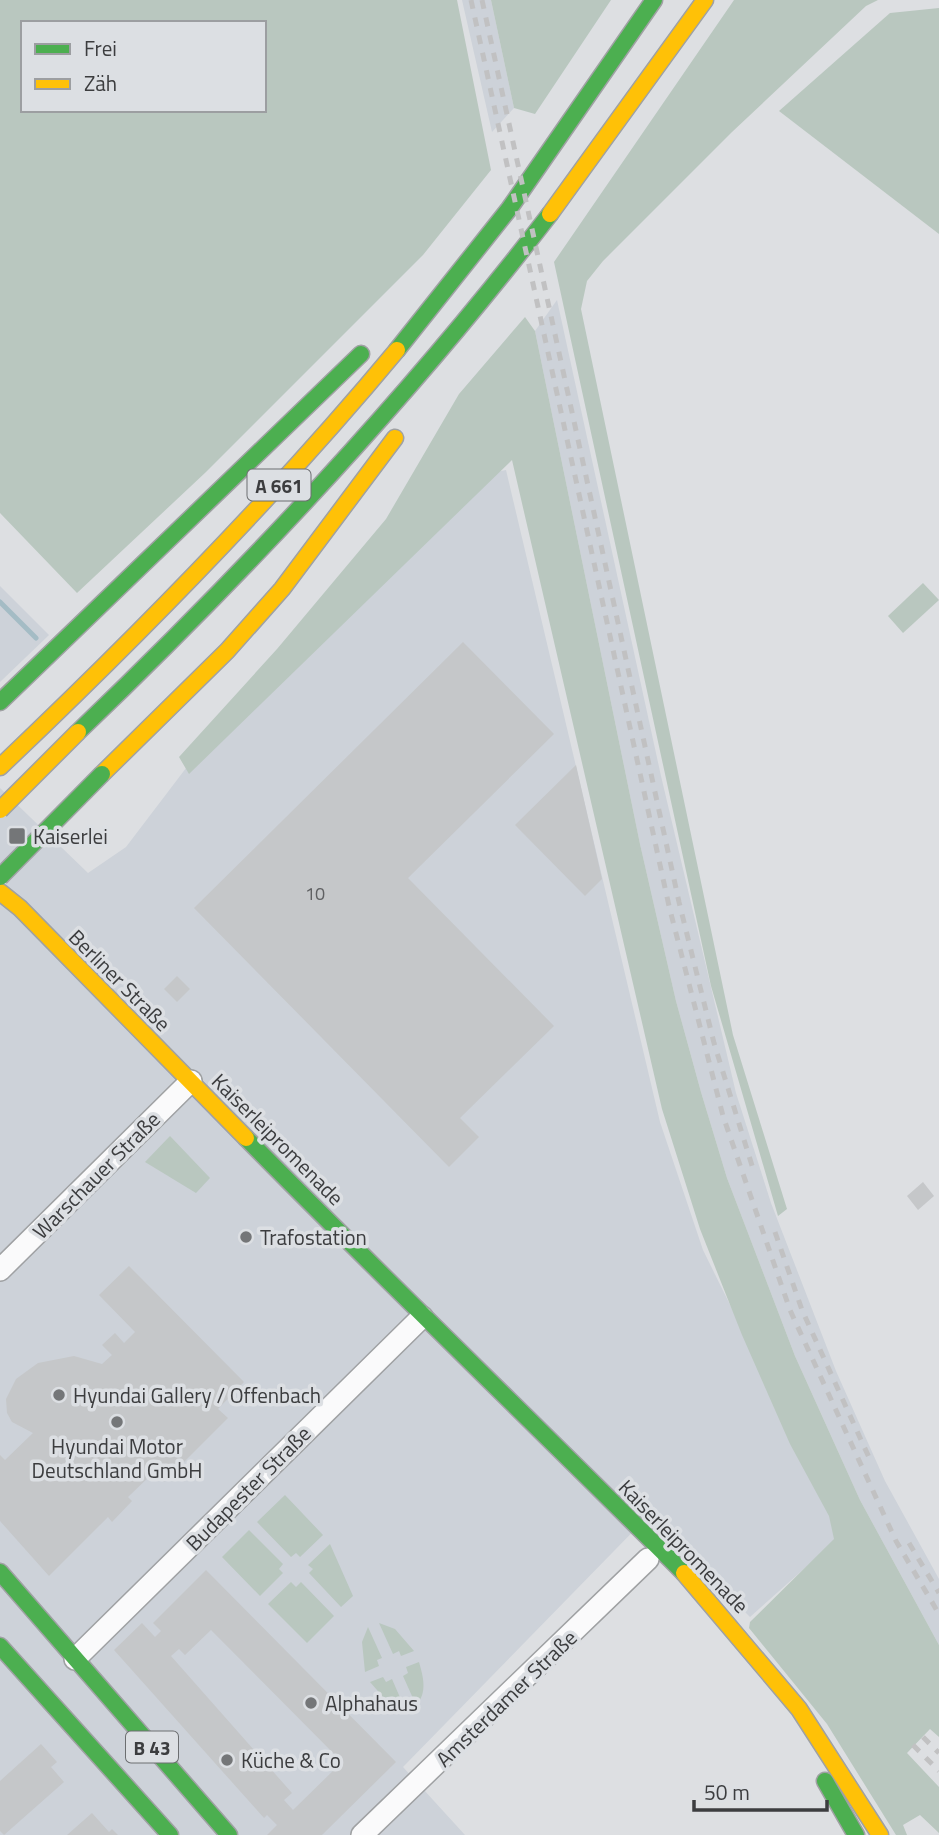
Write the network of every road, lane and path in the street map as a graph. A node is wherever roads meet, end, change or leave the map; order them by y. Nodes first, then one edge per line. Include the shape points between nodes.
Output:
1 (654, 0) edge
2 (705, 0) edge
3 (486, 239) junction
4 (513, 262) junction
5 (416, 299) dead end
6 (369, 347) dead end
7 (448, 368) dead end
8 (408, 420) dead end
9 (0, 702) edge
10 (0, 767) edge
11 (0, 810) edge
12 (0, 879) edge
13 (0, 892) edge
14 (20, 908) junction
15 (191, 1081) junction
16 (0, 1270) edge
17 (422, 1317) junction
18 (654, 1553) junction
19 (0, 1572) edge
20 (0, 1646) edge
21 (63, 1669) junction
22 (23, 1672) junction
23 (751, 1679) dead end
24 (810, 1757) dead end
25 (170, 1835) edge
26 (229, 1835) edge
27 (362, 1835) edge
28 (856, 1835) edge
29 (880, 1835) edge

1 - 3 main road, A 661
2 - 4 main road, A 661
3 - 5 main road, A 661
3 - 10 main road, A 661 via 266,501
4 - 7 main road, A 661
4 - 11 main road, A 661, bridge via 387,415 181,634
6 - 9 main road, A 661
8 - 12 main road, A 661, bridge via 282,589 227,651
12 - 14 main road, Berliner Straße
13 - 14 main road, Berliner Straße
14 - 15 main road, Berliner Straße
15 - 16 street, Warschauer Straße
15 - 17 main road, Kaiserleipromenade
17 - 18 main road, Kaiserleipromenade via 444,1350
17 - 21 street, Budapester Straße
18 - 23 main road, Kaiserleipromenade
18 - 27 street, Amsterdamer Straße
18 - 29 main road, Kaiserleipromenade via 749,1645 799,1709
19 - 21 main road, B 43
20 - 22 main road, B 43
21 - 22 main road via 36,1676
21 - 26 main road, B 43
22 - 25 main road, B 43
24 - 28 main road

